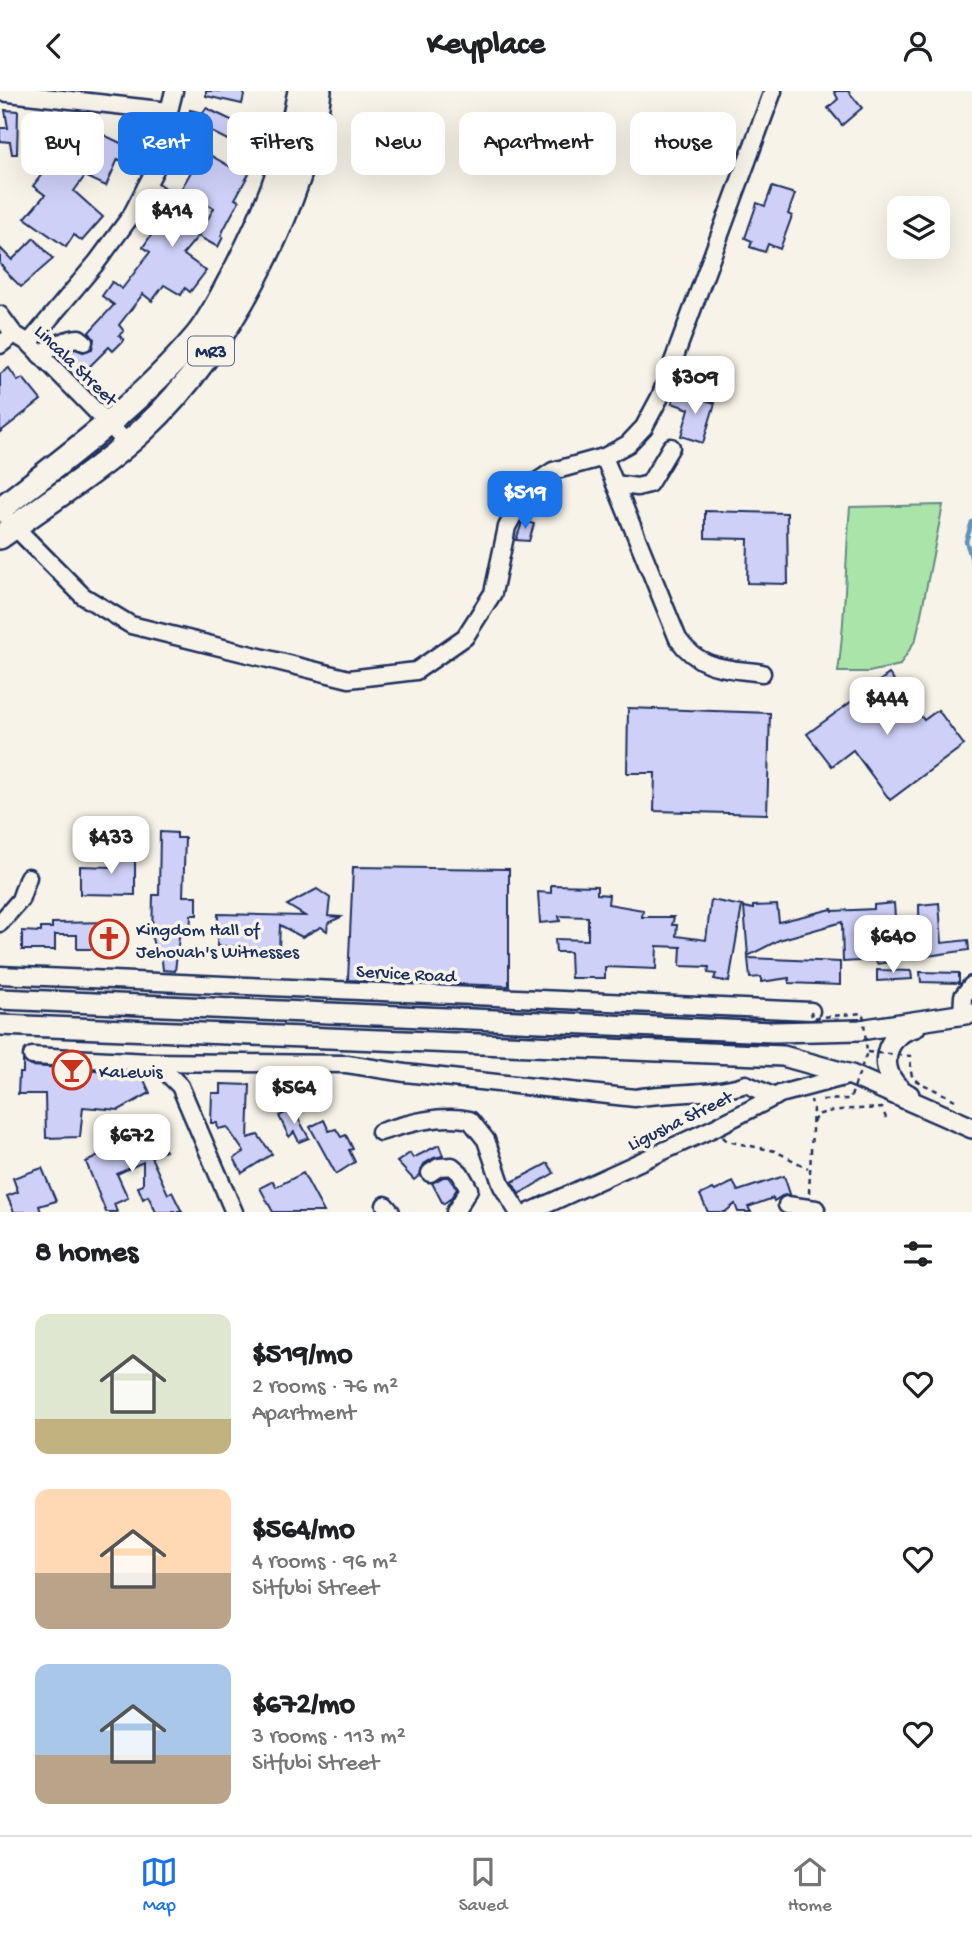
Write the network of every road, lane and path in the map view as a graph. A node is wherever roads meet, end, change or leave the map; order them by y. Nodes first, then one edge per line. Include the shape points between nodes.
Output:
1 (174, 91) edge
2 (300, 91) edge
3 (319, 91) edge
4 (773, 91) edge
5 (0, 92) edge
6 (169, 111) junction
7 (149, 181) junction
8 (167, 189) dead end
9 (164, 207) dead end
10 (0, 315) edge
11 (14, 334) junction
12 (84, 342) dead end
13 (0, 345) edge
14 (34, 349) junction
15 (108, 422) junction
16 (127, 443) junction
17 (671, 447) dead end
18 (604, 457) junction
19 (615, 484) junction
20 (4, 521) edge
21 (762, 673) dead end
22 (28, 877) dead end
23 (0, 923) edge
24 (0, 975) edge
25 (972, 985) edge
26 (0, 999) edge
27 (811, 1011) joint
28 (963, 1015) edge
29 (0, 1025) edge
30 (867, 1052) junction
31 (32, 1056) dead end
32 (149, 1062) junction
33 (851, 1076) junction
34 (775, 1097) junction
35 (951, 1108) junction
36 (886, 1118) dead end
37 (812, 1125) junction
38 (714, 1128) junction
39 (972, 1128) edge
40 (380, 1132) dead end
41 (809, 1169) junction
42 (430, 1173) dead end
43 (788, 1205) dead end
44 (816, 1209) joint
45 (234, 1212) edge
46 (455, 1212) edge
47 (518, 1212) edge
48 (530, 1212) edge

1 - 6 street
2 - 15 highway, MR3 via 275,184 257,230 215,309 170,367
3 - 16 highway, MR3 via 292,193 234,316 180,392
4 - 18 street via 660,397 628,445
5 - 6 street
6 - 7 street via 160,160
7 - 8 street
7 - 9 street
7 - 14 street via 131,216
10 - 11 street, Lincala Street
11 - 13 street
11 - 14 street, Lincala Street
12 - 14 street via 79,338
14 - 15 street, Lincala Street
15 - 16 street, Lincala Street
15 - 20 highway, MR3
16 - 20 highway, MR3
17 - 19 street via 649,484
18 - 19 street
18 - 20 street via 553,471 529,487 507,527 493,593 465,637 416,671 349,679 131,625 83,596
19 - 21 street via 688,654 714,666
22 - 23 street via 20,900
24 - 27 street, Service Road
25 - 28 street via 963,996
26 - 28 main road via 773,1032 860,1030
27 - 30 path, bridge via 812,1018 863,1013
28 - 35 main road via 906,1029 895,1037 886,1057 889,1076 904,1093
29 - 33 main road via 783,1056
30 - 35 path, bridge via 911,1056 913,1079
30 - 37 path, bridge via 850,1099 810,1100
31 - 32 street
32 - 34 street via 347,1064 635,1098 746,1084
32 - 45 street via 180,1086
33 - 34 street, Ligusha Street
33 - 35 main road
34 - 38 street, Ligusha Street
35 - 39 main road
36 - 37 path via 881,1108 834,1109 817,1115
37 - 41 path
38 - 41 path via 727,1141 775,1151
38 - 48 street, Ligusha Street
40 - 47 street via 431,1120 470,1120 486,1140 502,1186
41 - 44 path via 809,1194
42 - 46 street via 452,1166 460,1173 469,1189
43 - 44 street

